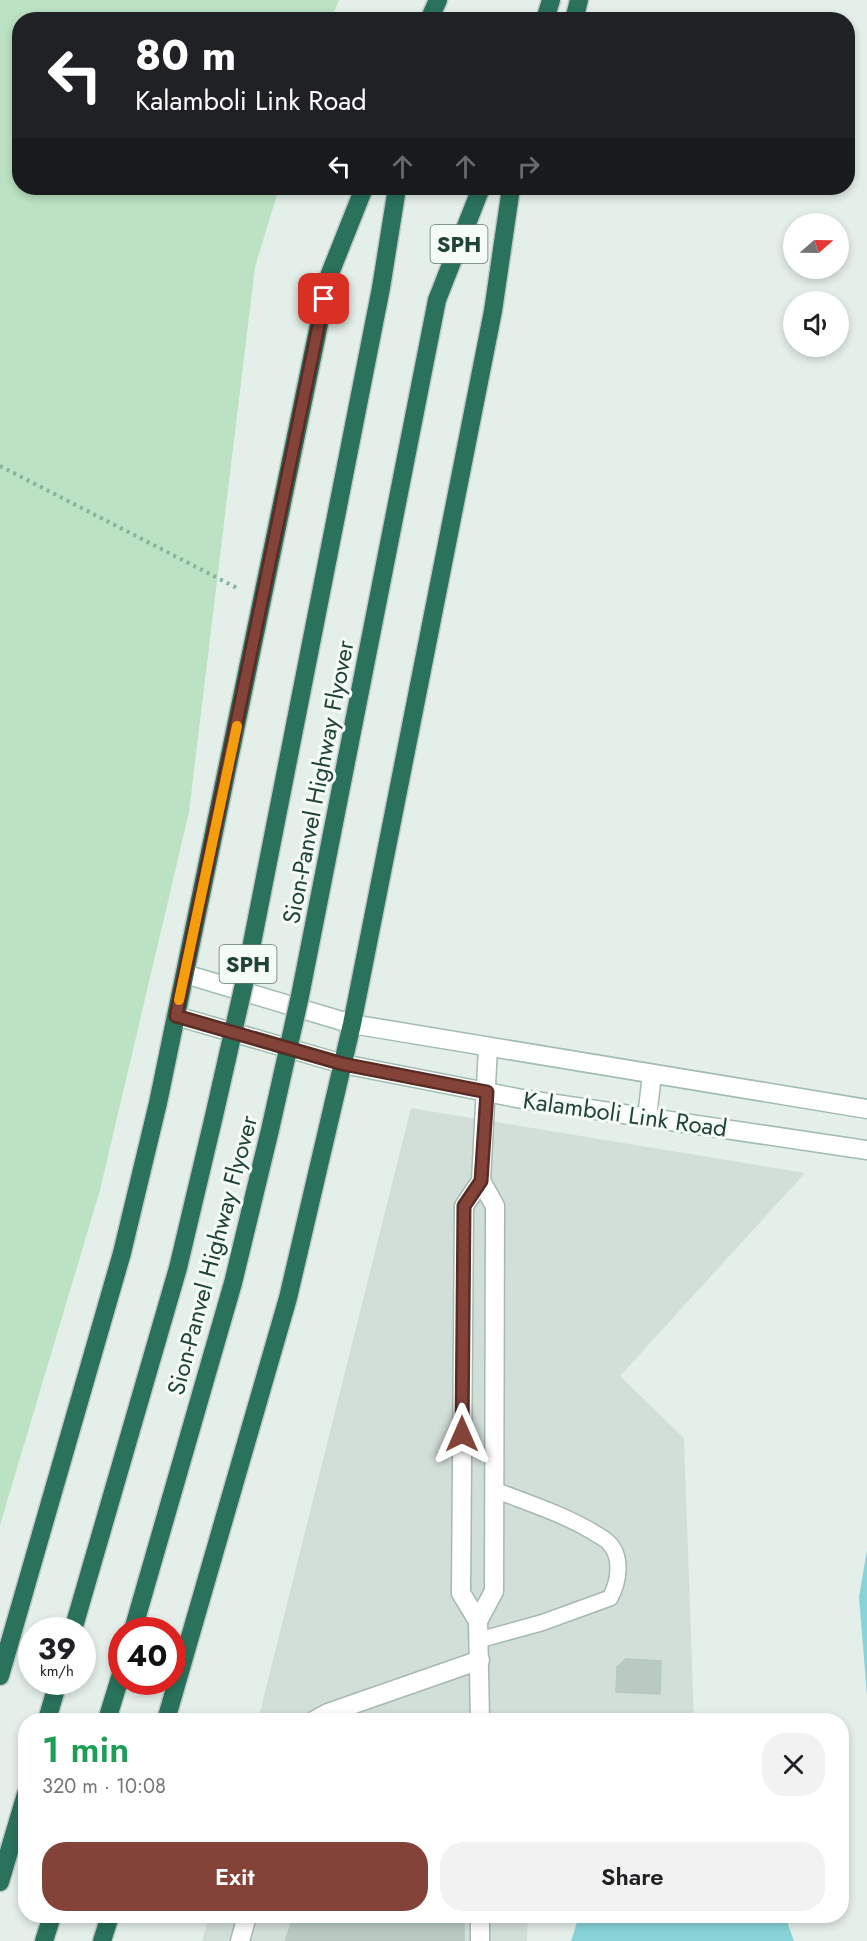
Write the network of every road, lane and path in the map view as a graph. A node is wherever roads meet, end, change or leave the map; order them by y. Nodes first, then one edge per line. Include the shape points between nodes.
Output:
1 (361, 195) edge
2 (396, 195) edge
3 (479, 195) edge
4 (510, 195) edge
5 (0, 466) edge
6 (262, 601) junction
7 (185, 974) junction
8 (176, 1016) junction
9 (352, 1024) junction
10 (488, 1047) junction
11 (343, 1064) junction
12 (652, 1074) junction
13 (487, 1092) junction
14 (867, 1109) edge
15 (647, 1118) junction
16 (867, 1150) edge
17 (481, 1181) junction
18 (495, 1490) junction
19 (77, 1617) edge
20 (137, 1617) edge
21 (479, 1631) junction
22 (480, 1660) junction
23 (0, 1676) edge
24 (54, 1695) edge
25 (115, 1695) edge
26 (49, 1713) edge
27 (109, 1713) edge
28 (168, 1713) edge
29 (328, 1713) edge
30 (480, 1713) edge
31 (18, 1821) edge
32 (0, 1882) edge
33 (49, 1923) edge
34 (108, 1923) edge
35 (245, 1923) edge
36 (480, 1923) edge
37 (44, 1941) edge
38 (102, 1941) edge
39 (240, 1941) edge
40 (480, 1941) edge

1 - 6 highway via 329,276
2 - 19 highway, Sion-Panvel Highway Flyover / SPH, bridge via 381,288 217,1105 178,1268
3 - 20 highway, Sion-Panvel Highway Flyover / SPH, bridge via 437,300 300,996 272,1119 233,1283
4 - 9 highway via 493,311
5 - 6 path
6 - 7 highway
7 - 8 highway
7 - 9 main road, Kalamboli Link Road
8 - 11 main road, Kalamboli Link Road
8 - 23 highway via 122,1253
9 - 10 main road, Kalamboli Link Road
9 - 11 highway
10 - 12 main road, Kalamboli Link Road
10 - 13 main road
11 - 13 main road, Kalamboli Link Road
11 - 28 highway via 288,1298
12 - 14 main road, Kalamboli Link Road
12 - 15 main road
13 - 15 main road, Kalamboli Link Road
13 - 17 main road
15 - 16 main road, Kalamboli Link Road
17 - 18 main road via 495,1206
17 - 21 main road via 464,1206 461,1593
18 - 21 main road via 494,1591
18 - 21 lane via 578,1524 609,1542 617,1557 618,1575 610,1598 541,1623
21 - 22 main road
22 - 29 main road
22 - 30 main road
24 - 26 highway
25 - 27 highway
31 - 32 highway
33 - 37 highway
34 - 38 highway
35 - 39 main road
36 - 40 main road

